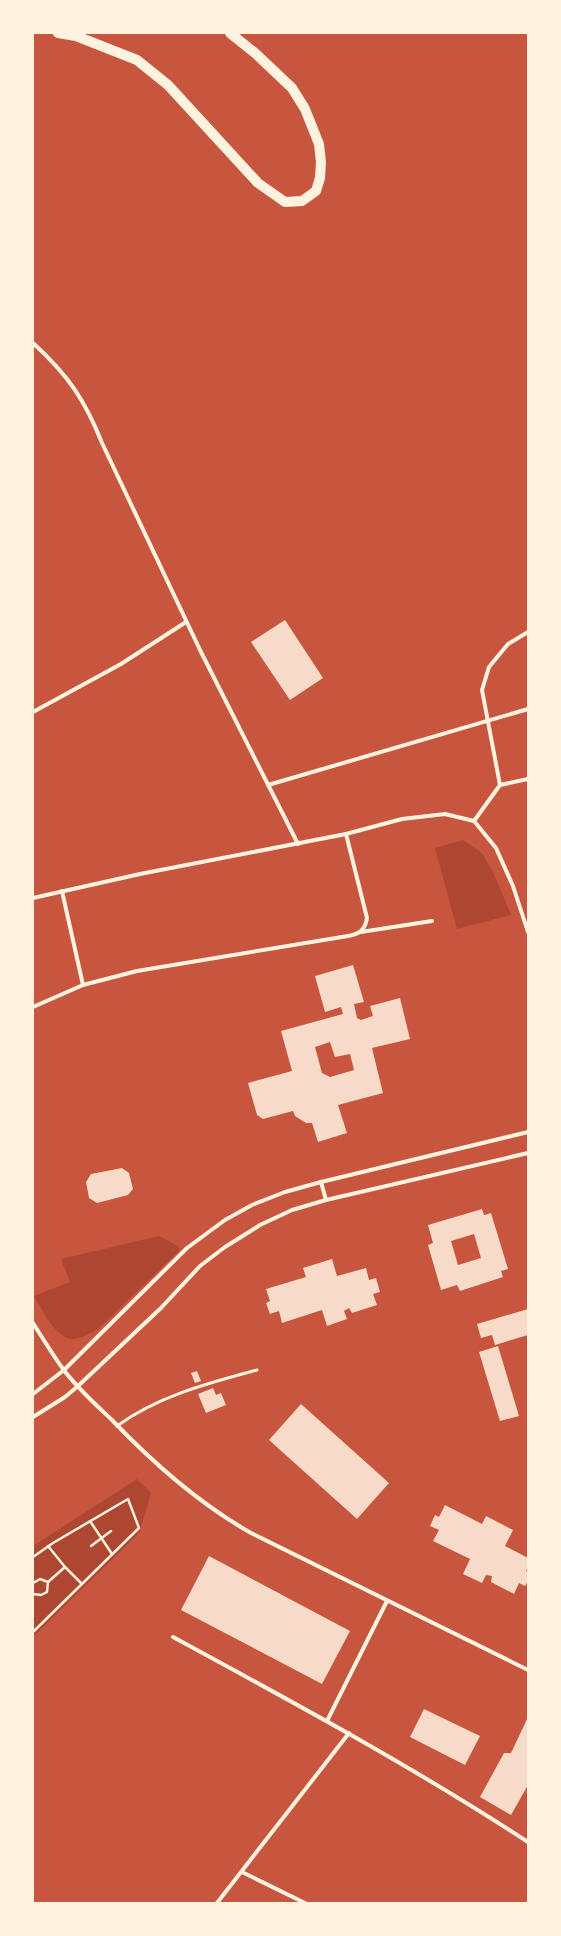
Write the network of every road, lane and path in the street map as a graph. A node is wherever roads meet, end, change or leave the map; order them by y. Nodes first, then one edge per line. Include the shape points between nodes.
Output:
1 (58, 33) edge
2 (230, 33) edge
3 (33, 343) edge
4 (186, 622) junction
5 (528, 632) edge
6 (528, 709) edge
7 (33, 712) edge
8 (488, 720) junction
9 (528, 779) edge
10 (268, 785) junction
11 (500, 785) junction
12 (474, 821) junction
13 (346, 834) junction
14 (298, 844) junction
15 (62, 891) junction
16 (33, 898) edge
17 (432, 921) dead end
18 (361, 932) junction
19 (528, 932) edge
20 (83, 985) junction
21 (33, 1007) edge
22 (528, 1132) edge
23 (528, 1153) edge
24 (321, 1182) junction
25 (326, 1200) junction
26 (33, 1323) edge
27 (64, 1370) junction
28 (257, 1370) dead end
29 (78, 1386) junction
30 (33, 1394) edge
31 (33, 1417) edge
32 (117, 1426) junction
33 (90, 1522) junction
34 (110, 1530) dead end
35 (101, 1538) junction
36 (48, 1546) junction
37 (91, 1546) dead end
38 (112, 1554) junction
39 (33, 1557) edge
40 (65, 1567) junction
41 (48, 1582) junction
42 (33, 1583) edge
43 (81, 1583) junction
44 (33, 1594) edge
45 (387, 1601) junction
46 (33, 1632) edge
47 (173, 1637) dead end
48 (528, 1670) edge
49 (327, 1721) junction
50 (349, 1733) junction
51 (528, 1842) edge
52 (242, 1872) junction
53 (217, 1903) edge
54 (305, 1903) edge

1 - 2 main road via 76,36 137,60 168,85 258,183 285,202 302,201 316,191 320,178 319,144 314,129 292,88
3 - 4 street via 63,372 90,414
4 - 7 street via 121,664
4 - 10 street
5 - 8 street via 508,644 489,667 482,690
6 - 8 street
8 - 10 street
8 - 11 street
9 - 11 street
10 - 14 street
11 - 12 street
12 - 13 street via 445,814 402,819
12 - 19 street via 496,848 513,886
13 - 14 street
13 - 18 street via 367,918
14 - 15 street
15 - 16 street
15 - 20 street
17 - 18 street
18 - 20 street via 167,965
20 - 21 street
22 - 24 street
23 - 25 street
24 - 25 street
24 - 27 street via 252,1204 225,1220 187,1248
25 - 29 street via 292,1210 260,1225 225,1247 200,1266 161,1308
26 - 27 street
27 - 29 street
27 - 30 street
28 - 32 lane via 190,1390 132,1416
29 - 31 street
29 - 32 street
32 - 45 street via 168,1475 225,1518
33 - 35 path
33 - 36 path
33 - 38 path via 128,1499 139,1528
34 - 35 path
35 - 37 path
35 - 38 path
36 - 39 path
36 - 40 path
38 - 43 path
40 - 41 path
40 - 43 path
41 - 42 path via 40,1579
41 - 44 path via 48,1592 41,1595
43 - 46 path
45 - 48 street
45 - 49 street
47 - 49 street
49 - 50 street
50 - 51 street via 463,1800
50 - 52 street
52 - 53 street
52 - 54 street

